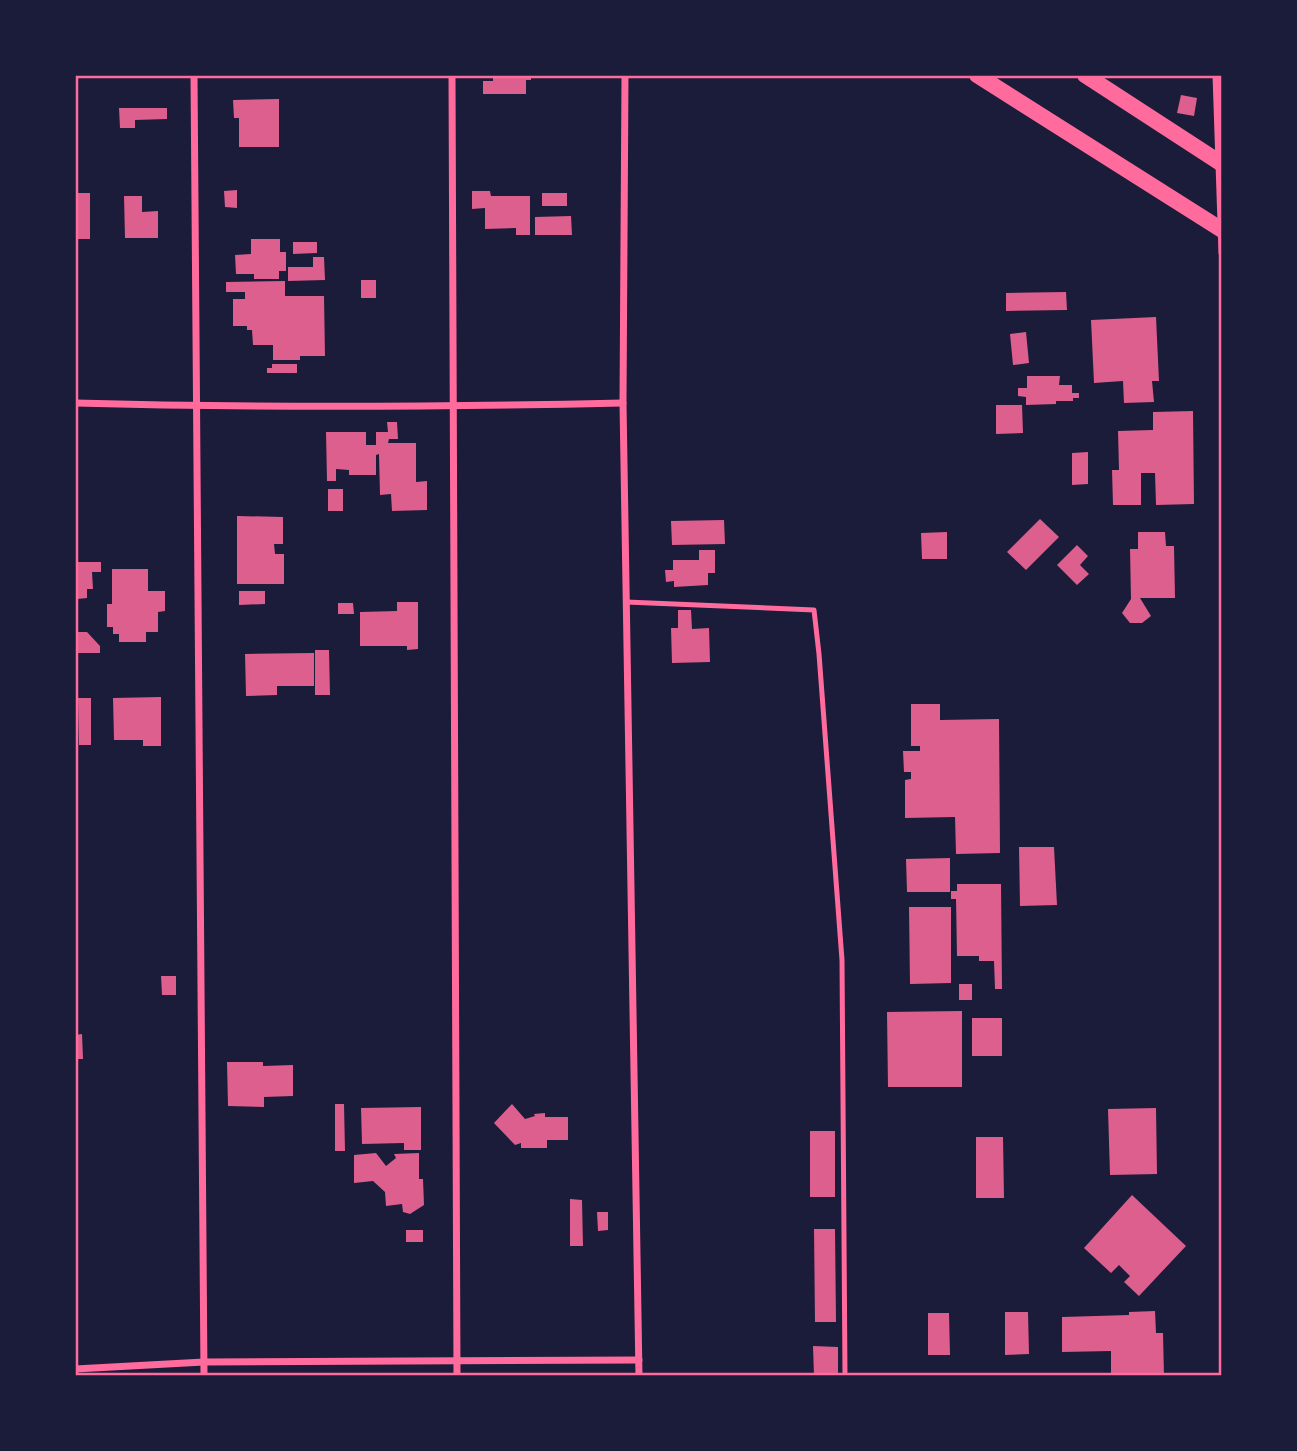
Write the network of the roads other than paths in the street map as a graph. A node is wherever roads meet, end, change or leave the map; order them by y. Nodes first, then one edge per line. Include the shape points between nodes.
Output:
1 (194, 75) edge
2 (452, 75) edge
3 (625, 75) edge
4 (978, 75) edge
5 (1085, 75) edge
6 (1216, 75) edge
7 (1220, 162) edge
8 (1221, 230) edge
9 (1222, 253) edge
10 (75, 403) edge
11 (623, 403) junction
12 (197, 406) junction
13 (454, 407) junction
14 (626, 603) junction
15 (639, 1360) junction
16 (457, 1361) junction
17 (204, 1362) junction
18 (75, 1369) edge
19 (204, 1376) edge
20 (457, 1376) edge
21 (639, 1376) edge
22 (845, 1376) edge

1 - 12 street
2 - 13 street
3 - 11 street
4 - 8 main road
5 - 7 main road
6 - 7 street
7 - 8 street
8 - 9 street
10 - 12 street
11 - 13 street
11 - 14 street
12 - 13 street
12 - 17 street
13 - 16 street
14 - 15 street
14 - 22 lane via 814,610 842,960
15 - 16 street
15 - 21 street
16 - 17 street
16 - 20 street
17 - 18 street
17 - 19 street

